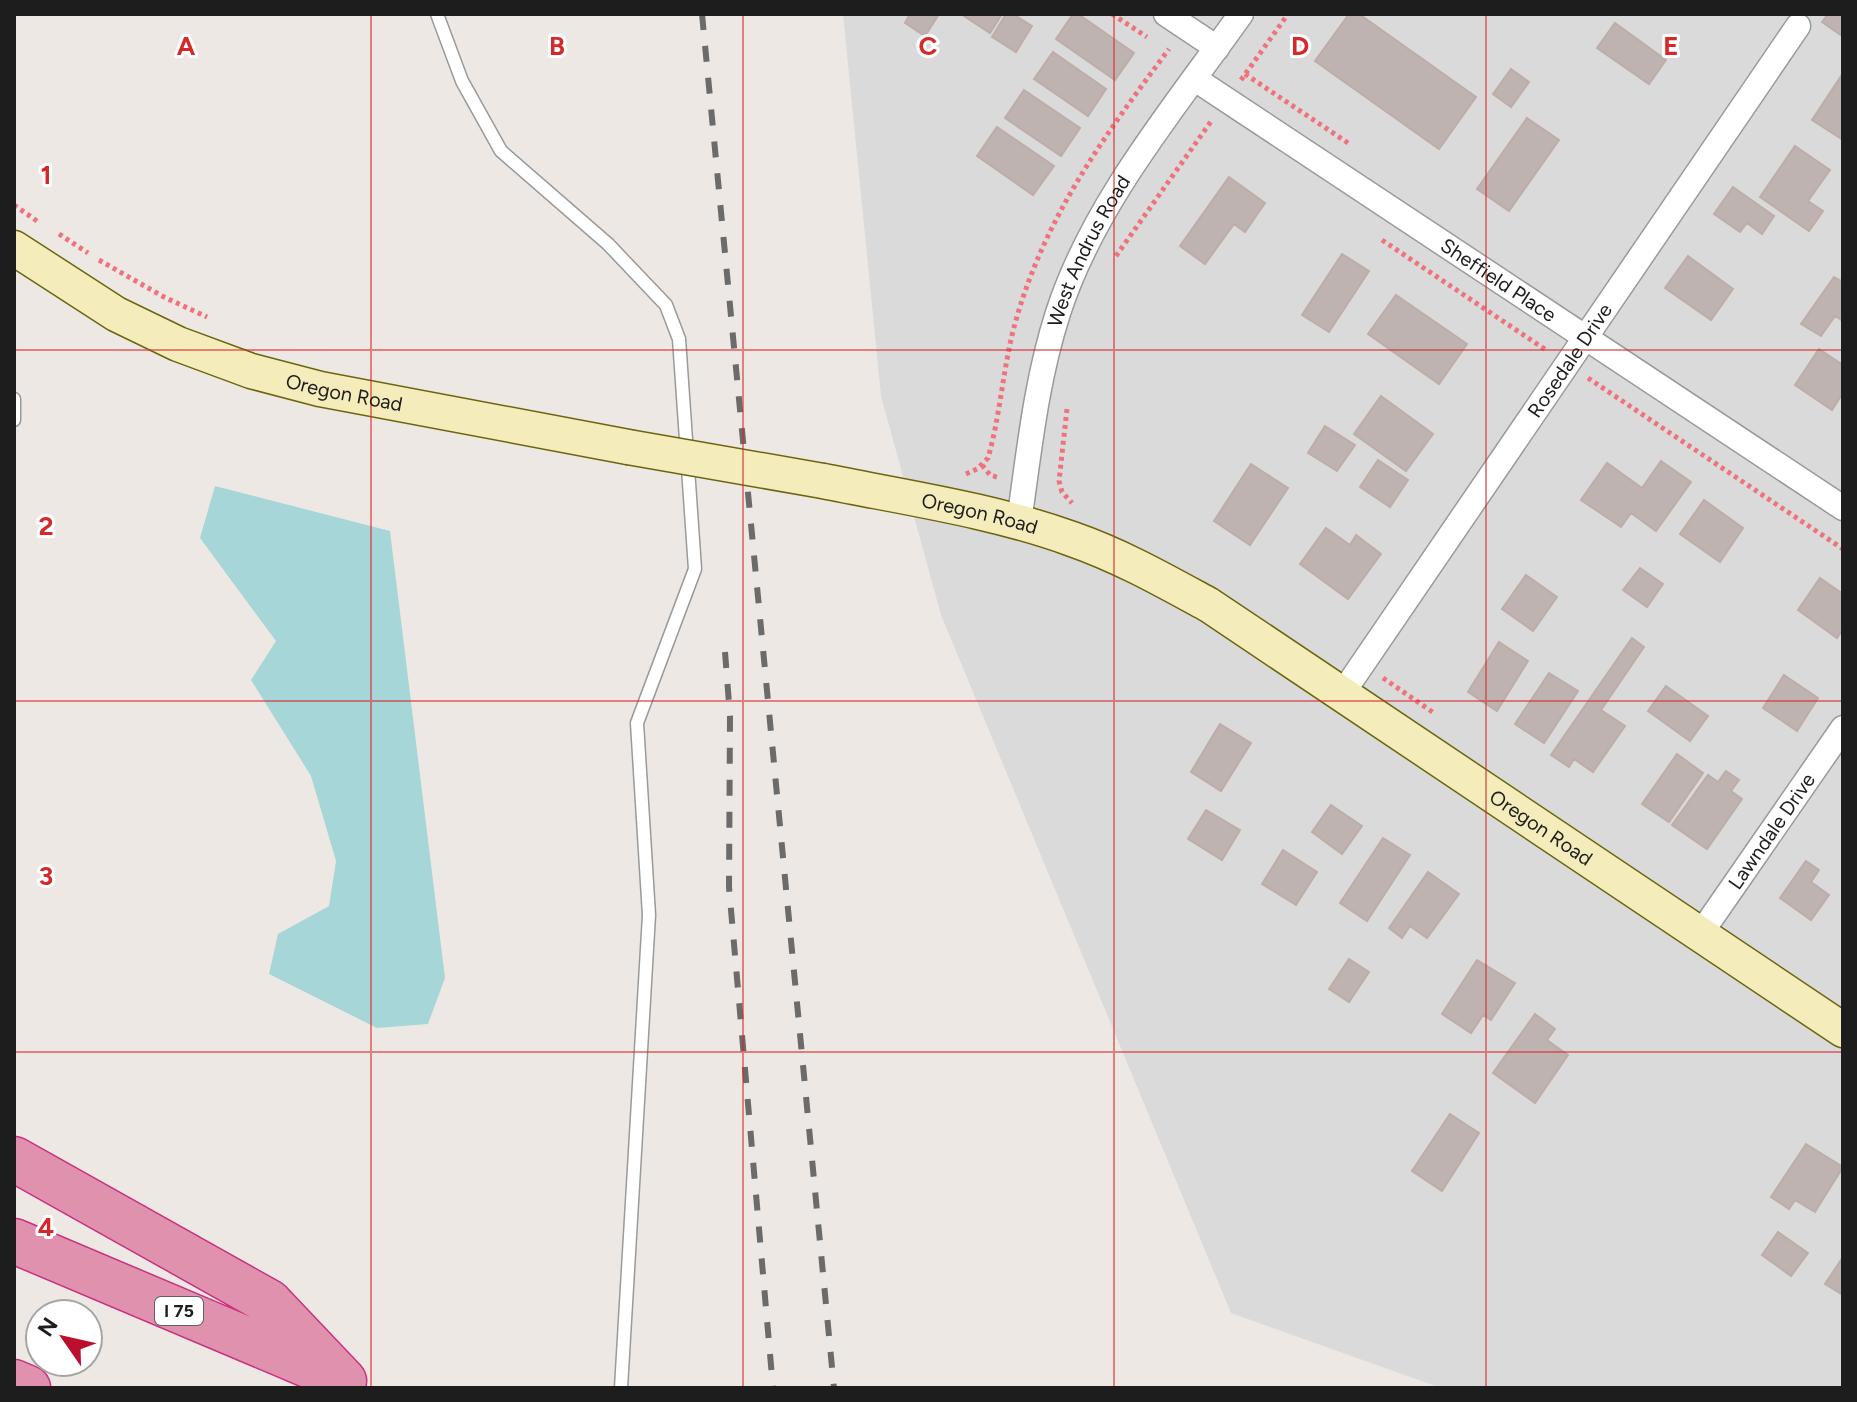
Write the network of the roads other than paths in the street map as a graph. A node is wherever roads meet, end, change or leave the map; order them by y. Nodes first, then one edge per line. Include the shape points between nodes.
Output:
1 (437, 14) edge
2 (1166, 14) edge
3 (1241, 14) edge
4 (1798, 26) dead end
5 (1217, 48) junction
6 (1195, 79) junction
7 (14, 248) edge
8 (1585, 337) junction
9 (14, 399) edge
10 (14, 420) edge
11 (1843, 508) edge
12 (1019, 522) junction
13 (1342, 694) junction
14 (1843, 728) edge
15 (1701, 933) junction
16 (1843, 1030) edge
17 (14, 1159) edge
18 (14, 1241) edge
19 (14, 1382) edge
20 (353, 1385) edge
21 (28, 1388) edge
22 (621, 1388) edge

1 - 22 lane via 462,81 501,151 608,244 666,305 679,339 695,569 637,723 649,915
2 - 5 street
3 - 5 street, West Andrus Road
4 - 8 street, Rosedale Drive
5 - 6 street, West Andrus Road
6 - 8 street, Sheffield Place
6 - 12 street, West Andrus Road via 1124,180 1086,246 1058,312 1042,372
7 - 12 street, Oregon Road, bridge via 116,314 251,371 320,389
8 - 11 street, Sheffield Place
8 - 13 street, Rosedale Drive
9 - 10 lane
12 - 13 street, Oregon Road via 1148,571
13 - 15 street, Oregon Road
14 - 15 street, Lawndale Drive
15 - 16 street, Oregon Road
17 - 20 highway via 269,1302
18 - 20 highway, I 75
19 - 21 highway

